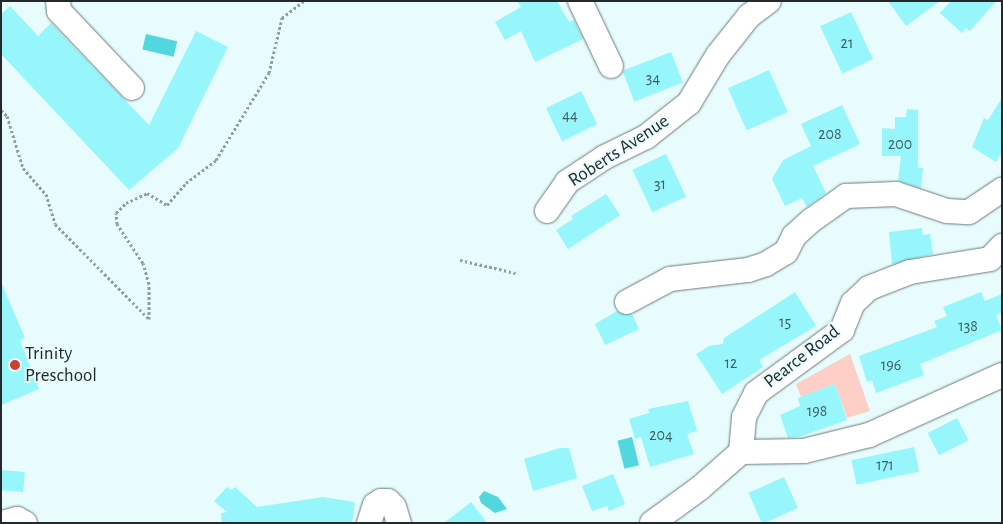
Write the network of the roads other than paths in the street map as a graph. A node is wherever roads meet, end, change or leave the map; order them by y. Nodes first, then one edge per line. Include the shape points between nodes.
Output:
1 (58, 1) edge
2 (580, 1) edge
3 (769, 1) edge
4 (611, 66) dead end
5 (132, 88) dead end
6 (1002, 190) edge
7 (547, 211) dead end
8 (1002, 246) edge
9 (627, 302) dead end
10 (1002, 375) edge
11 (741, 452) junction
12 (2, 523) edge
13 (25, 523) edge
14 (369, 523) edge
15 (399, 523) edge
16 (652, 523) edge

1 - 5 street via 59,11
2 - 4 street
3 - 7 street, Roberts Avenue via 749,16 718,56 689,103 646,137 605,157 567,182
6 - 9 street via 969,212 946,211 896,194 846,196 794,236 786,252 766,264 748,270 670,279
8 - 11 street, Pearce Road via 990,258 910,272 869,288 853,303 842,330 756,393 744,417
10 - 11 street via 870,435 804,451
11 - 16 street via 700,488
12 - 13 street via 17,519
14 - 15 street via 375,505 381,501 388,501

